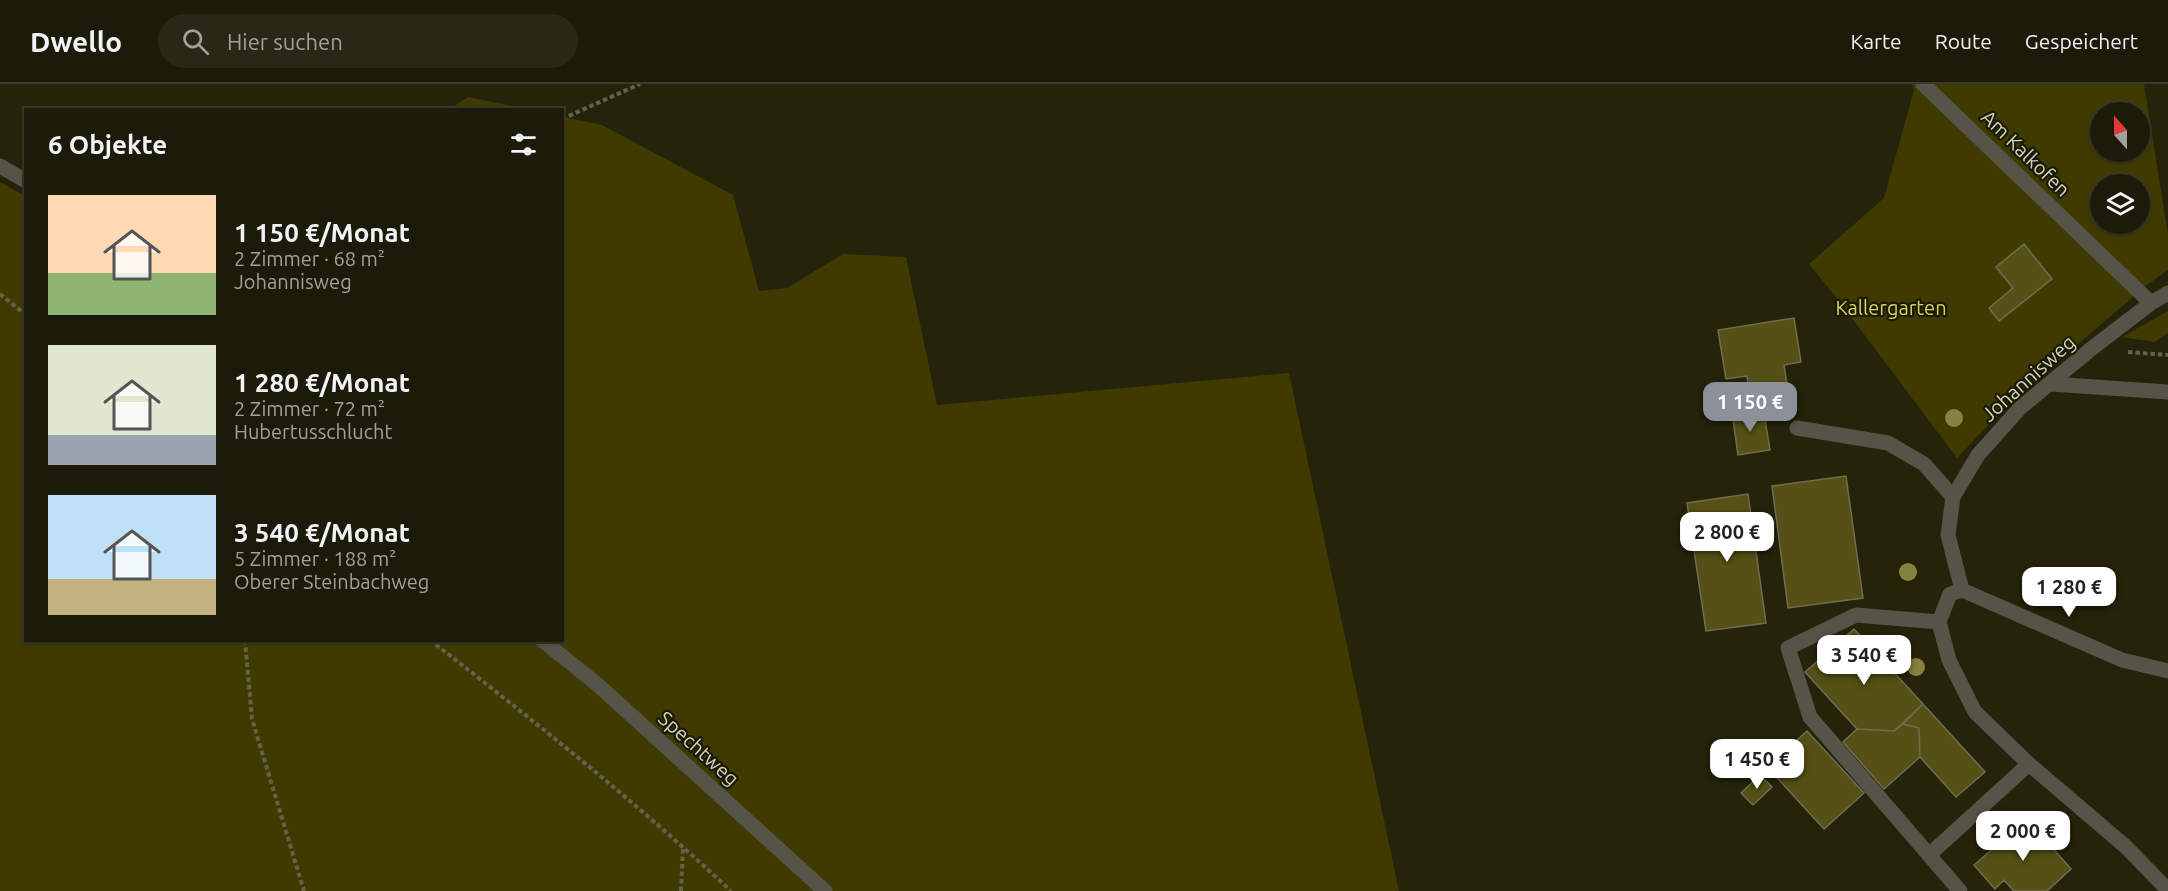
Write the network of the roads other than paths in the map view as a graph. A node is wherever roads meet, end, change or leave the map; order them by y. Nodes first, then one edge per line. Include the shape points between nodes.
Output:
1 (1923, 84) edge
2 (0, 166) edge
3 (24, 180) edge
4 (2168, 293) edge
5 (2151, 303) junction
6 (2051, 384) junction
7 (2168, 392) edge
8 (1797, 428) dead end
9 (1953, 496) junction
10 (1962, 590) junction
11 (1939, 622) junction
12 (544, 642) edge
13 (2168, 671) edge
14 (2029, 764) junction
15 (1929, 855) junction
16 (2168, 890) edge
17 (825, 891) edge
18 (1960, 891) edge

1 - 5 street, Am Kalkofen
2 - 3 street
4 - 5 street, Johannisweg
5 - 6 street, Johannisweg
6 - 7 street
6 - 9 street, Johannisweg via 2020,408 1978,455
8 - 9 street via 1888,443 1924,464
9 - 10 street, Johannisweg via 1948,534
10 - 11 street via 1950,594
10 - 13 street via 2122,660
11 - 14 street via 1949,660 1975,712
11 - 15 street via 1856,615 1788,648 1810,717
12 - 17 street, Spechtweg via 598,685
14 - 15 street
14 - 16 street via 2125,846
15 - 18 street

